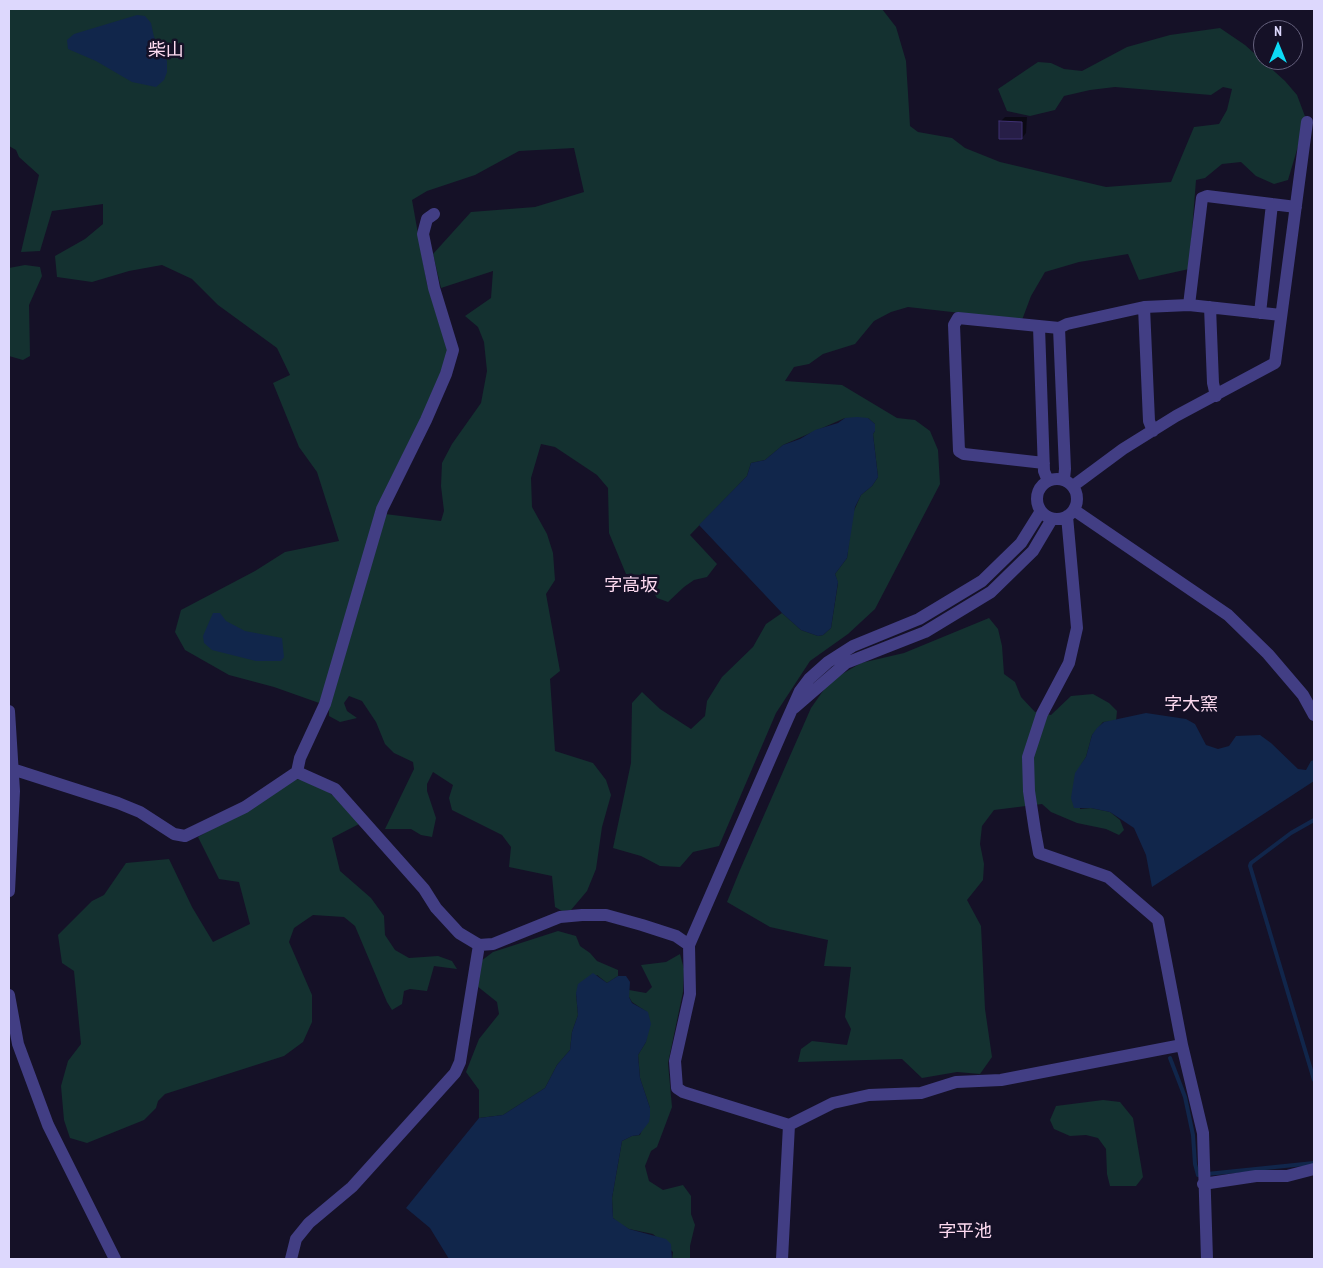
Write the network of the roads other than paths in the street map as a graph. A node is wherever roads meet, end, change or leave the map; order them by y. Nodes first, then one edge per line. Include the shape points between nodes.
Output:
1 (1307, 122) dead end
2 (1272, 204) junction
3 (1296, 207) junction
4 (434, 214) dead end
5 (1190, 305) junction
6 (1210, 306) junction
7 (1144, 307) junction
8 (1260, 312) junction
9 (1282, 315) junction
10 (1039, 327) junction
11 (1059, 328) junction
12 (1216, 396) junction
13 (1062, 401) junction
14 (1042, 402) junction
15 (1153, 431) junction
16 (1044, 463) junction
17 (1048, 481) junction
18 (1068, 483) junction
19 (1041, 511) junction
20 (1070, 513) junction
21 (1052, 518) junction
22 (1021, 543) junction
23 (1032, 551) junction
24 (930, 613) junction
25 (936, 626) junction
26 (884, 633) junction
27 (889, 647) junction
28 (792, 710) junction
29 (9, 711) edge
30 (1314, 715) edge
31 (11, 769) edge
32 (298, 772) junction
33 (9, 890) edge
34 (479, 945) junction
35 (689, 945) junction
36 (9, 995) edge
37 (1182, 1045) junction
38 (788, 1125) junction
39 (1314, 1170) edge
40 (1203, 1184) junction
41 (114, 1259) edge
42 (291, 1259) edge
43 (782, 1259) edge
44 (1208, 1259) edge

1 - 3 street
2 - 3 street
2 - 5 street via 1202,198
2 - 8 street
3 - 9 street
4 - 32 street via 427,219 423,234 434,288 453,350 426,420 382,508 325,704 300,758
5 - 6 street
5 - 7 street
6 - 8 street
6 - 12 street
7 - 11 street
7 - 15 street via 1149,421
8 - 9 street
9 - 12 street via 1275,363
10 - 11 street
10 - 14 street
10 - 16 street via 965,317 958,318 954,324 959,451
11 - 13 street
12 - 15 street
13 - 14 street
13 - 18 street
14 - 16 street
15 - 18 street
16 - 17 street
17 - 18 street via 1058,478
17 - 19 street via 1036,496
18 - 20 street via 1077,496
19 - 21 street
19 - 22 street
20 - 21 street
20 - 30 street via 1228,615 1268,654
20 - 37 street via 1077,628 1069,663 1042,714 1028,756 1029,791 1039,853 1108,878 1158,920
21 - 23 street
22 - 23 street
22 - 24 street via 982,581
23 - 25 street via 991,592
24 - 25 street
24 - 26 street
25 - 27 street
26 - 27 street
26 - 28 street via 852,646 828,662 800,691
27 - 28 street via 846,663
28 - 35 street
29 - 31 street
31 - 32 street via 118,803 140,812 174,834 185,836 246,807
31 - 33 street via 13,834
32 - 34 street via 335,789 459,933
34 - 35 street via 493,944 560,917 582,915 606,916 642,925 676,936
34 - 42 street via 460,1062 455,1073 352,1187 309,1223 296,1239
35 - 38 street via 690,994 675,1061 677,1088
36 - 41 street via 18,1044 48,1126
37 - 38 street via 1002,1080 956,1082 921,1093 869,1095 833,1103
37 - 40 street via 1203,1134
38 - 43 street
39 - 40 street via 1287,1176 1256,1176
40 - 44 street

